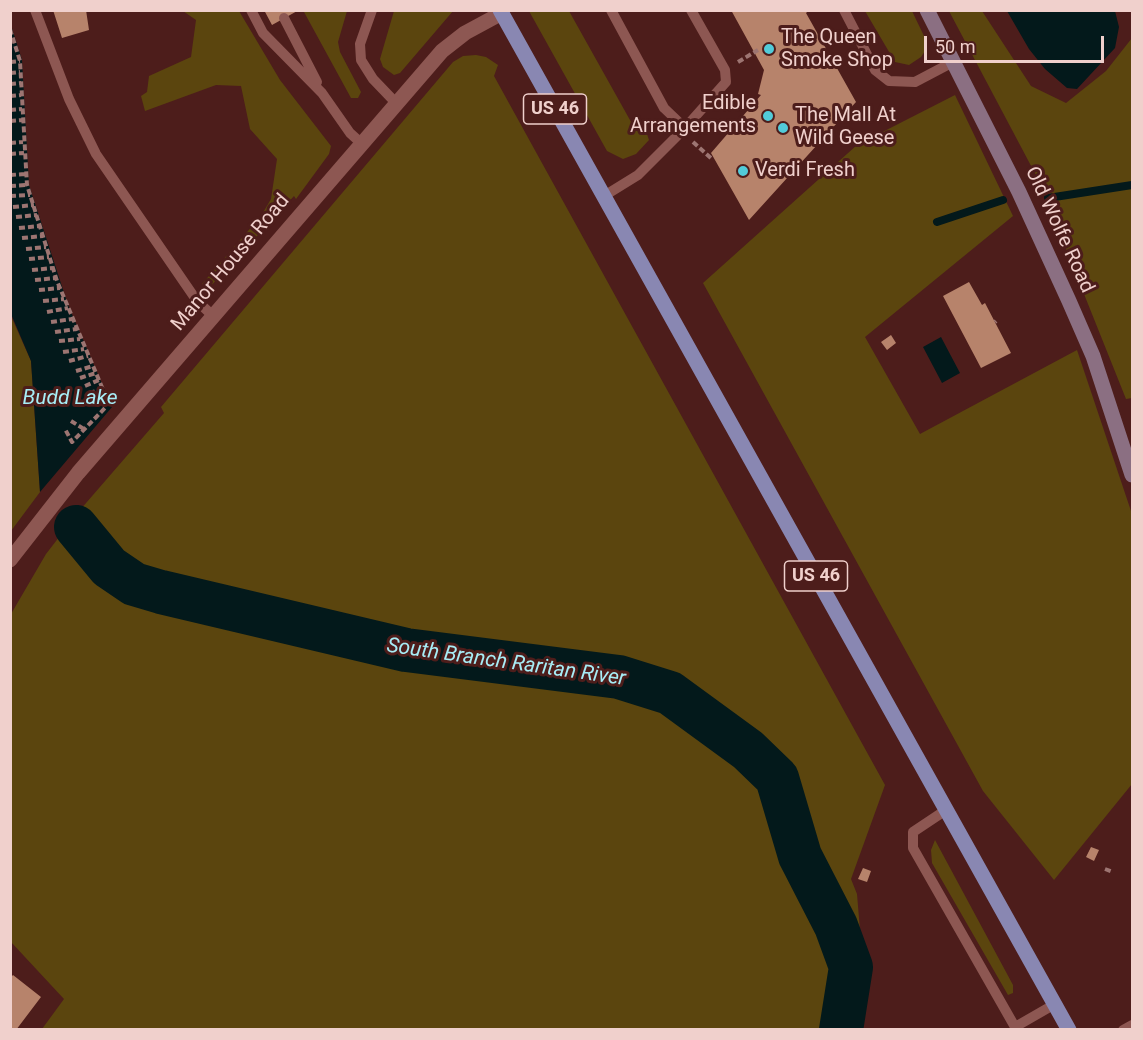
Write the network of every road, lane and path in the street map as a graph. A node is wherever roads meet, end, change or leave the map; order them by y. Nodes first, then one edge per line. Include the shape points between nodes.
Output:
1 (35, 10) edge
2 (251, 10) edge
3 (372, 10) edge
4 (610, 10) edge
5 (691, 10) edge
6 (844, 10) edge
7 (927, 10) edge
8 (501, 12) edge
9 (284, 18) dead end
10 (11, 30) edge
11 (12, 41) edge
12 (17, 51) junction
13 (10, 52) edge
14 (20, 61) junction
15 (10, 62) edge
16 (953, 62) junction
17 (20, 72) junction
18 (10, 73) edge
19 (21, 83) junction
20 (10, 84) edge
21 (322, 93) junction
22 (21, 95) junction
23 (10, 96) edge
24 (396, 103) junction
25 (22, 109) junction
26 (10, 110) edge
27 (22, 120) junction
28 (10, 121) edge
29 (685, 128) junction
30 (23, 142) junction
31 (10, 143) edge
32 (361, 143) junction
33 (24, 153) junction
34 (10, 154) edge
35 (713, 160) dead end
36 (26, 174) junction
37 (10, 175) edge
38 (27, 184) junction
39 (10, 186) edge
40 (30, 195) junction
41 (10, 196) edge
42 (604, 196) junction
43 (34, 205) junction
44 (13, 207) dead end
45 (37, 215) junction
46 (16, 217) dead end
47 (40, 226) junction
48 (19, 228) dead end
49 (43, 236) junction
50 (22, 238) dead end
51 (46, 247) junction
52 (26, 249) dead end
53 (49, 257) junction
54 (29, 259) dead end
55 (53, 268) junction
56 (32, 270) dead end
57 (56, 278) junction
58 (35, 280) dead end
59 (60, 288) junction
60 (39, 290) dead end
61 (64, 299) junction
62 (43, 301) dead end
63 (68, 308) junction
64 (47, 312) dead end
65 (213, 316) junction
66 (72, 319) junction
67 (51, 322) dead end
68 (76, 329) junction
69 (55, 332) dead end
70 (80, 339) junction
71 (58, 341) dead end
72 (84, 349) junction
73 (63, 352) dead end
74 (88, 356) junction
75 (69, 361) dead end
76 (93, 366) junction
77 (76, 371) dead end
78 (96, 373) junction
79 (80, 378) dead end
80 (99, 380) junction
81 (85, 386) dead end
82 (103, 389) junction
83 (89, 393) dead end
84 (108, 399) junction
85 (92, 403) dead end
86 (70, 421) dead end
87 (65, 429) dead end
88 (84, 429) junction
89 (1132, 475) edge
90 (10, 560) edge
91 (946, 810) junction
92 (1105, 869) dead end
93 (1113, 872) dead end
94 (1055, 1004) junction
95 (1132, 1024) edge
96 (1024, 1026) edge
97 (1069, 1029) edge
98 (1123, 1029) edge

1 - 65 lane via 69,99 96,154 197,301
2 - 21 lane via 264,33
3 - 24 lane via 360,44 361,60
4 - 29 lane via 664,108
5 - 29 lane via 726,78
6 - 16 lane via 870,62 886,79 899,84 915,82
7 - 16 street, Old Wolfe Road
8 - 24 street, Manor House Road via 452,42
8 - 42 main road, US 46
9 - 21 lane
10 - 11 path
11 - 12 path
12 - 13 path
12 - 14 path
14 - 15 path
14 - 17 path
16 - 89 street, Old Wolfe Road via 1019,192 1093,356
17 - 18 path
17 - 19 path
19 - 20 path
19 - 22 path
21 - 32 lane
22 - 23 path
22 - 25 path
24 - 32 street, Manor House Road
25 - 26 path
25 - 27 path
27 - 28 path
27 - 30 path
29 - 35 path via 692,141
29 - 42 lane via 638,175
30 - 31 path
30 - 33 path
32 - 65 street, Manor House Road
33 - 34 path
33 - 36 path
36 - 37 path
36 - 38 path
38 - 39 path
38 - 40 path
40 - 41 path
40 - 43 path
42 - 91 main road, US 46
43 - 44 path
43 - 45 path
45 - 46 path
45 - 47 path
47 - 48 path
47 - 49 path
49 - 50 path
49 - 51 path
51 - 52 path
51 - 53 path
53 - 54 path
53 - 55 path
55 - 56 path
55 - 57 path
57 - 58 path
57 - 59 path
59 - 60 path
59 - 61 path
61 - 62 path
61 - 63 path
63 - 64 path
63 - 66 path
65 - 90 street, Manor House Road via 51,505
66 - 67 path
66 - 68 path
68 - 69 path
68 - 70 path
70 - 71 path
70 - 72 path
72 - 73 path
72 - 74 path
74 - 75 path
74 - 76 path
76 - 77 path
76 - 78 path
78 - 79 path
78 - 80 path
80 - 81 path
80 - 82 path
82 - 83 path
82 - 84 path
84 - 85 path
84 - 88 path via 105,408
86 - 88 path
87 - 88 path via 72,442
91 - 94 main road, US 46
91 - 96 lane via 913,832 913,848 1015,1027
92 - 93 path
94 - 96 lane
94 - 97 main road, US 46
95 - 98 lane

